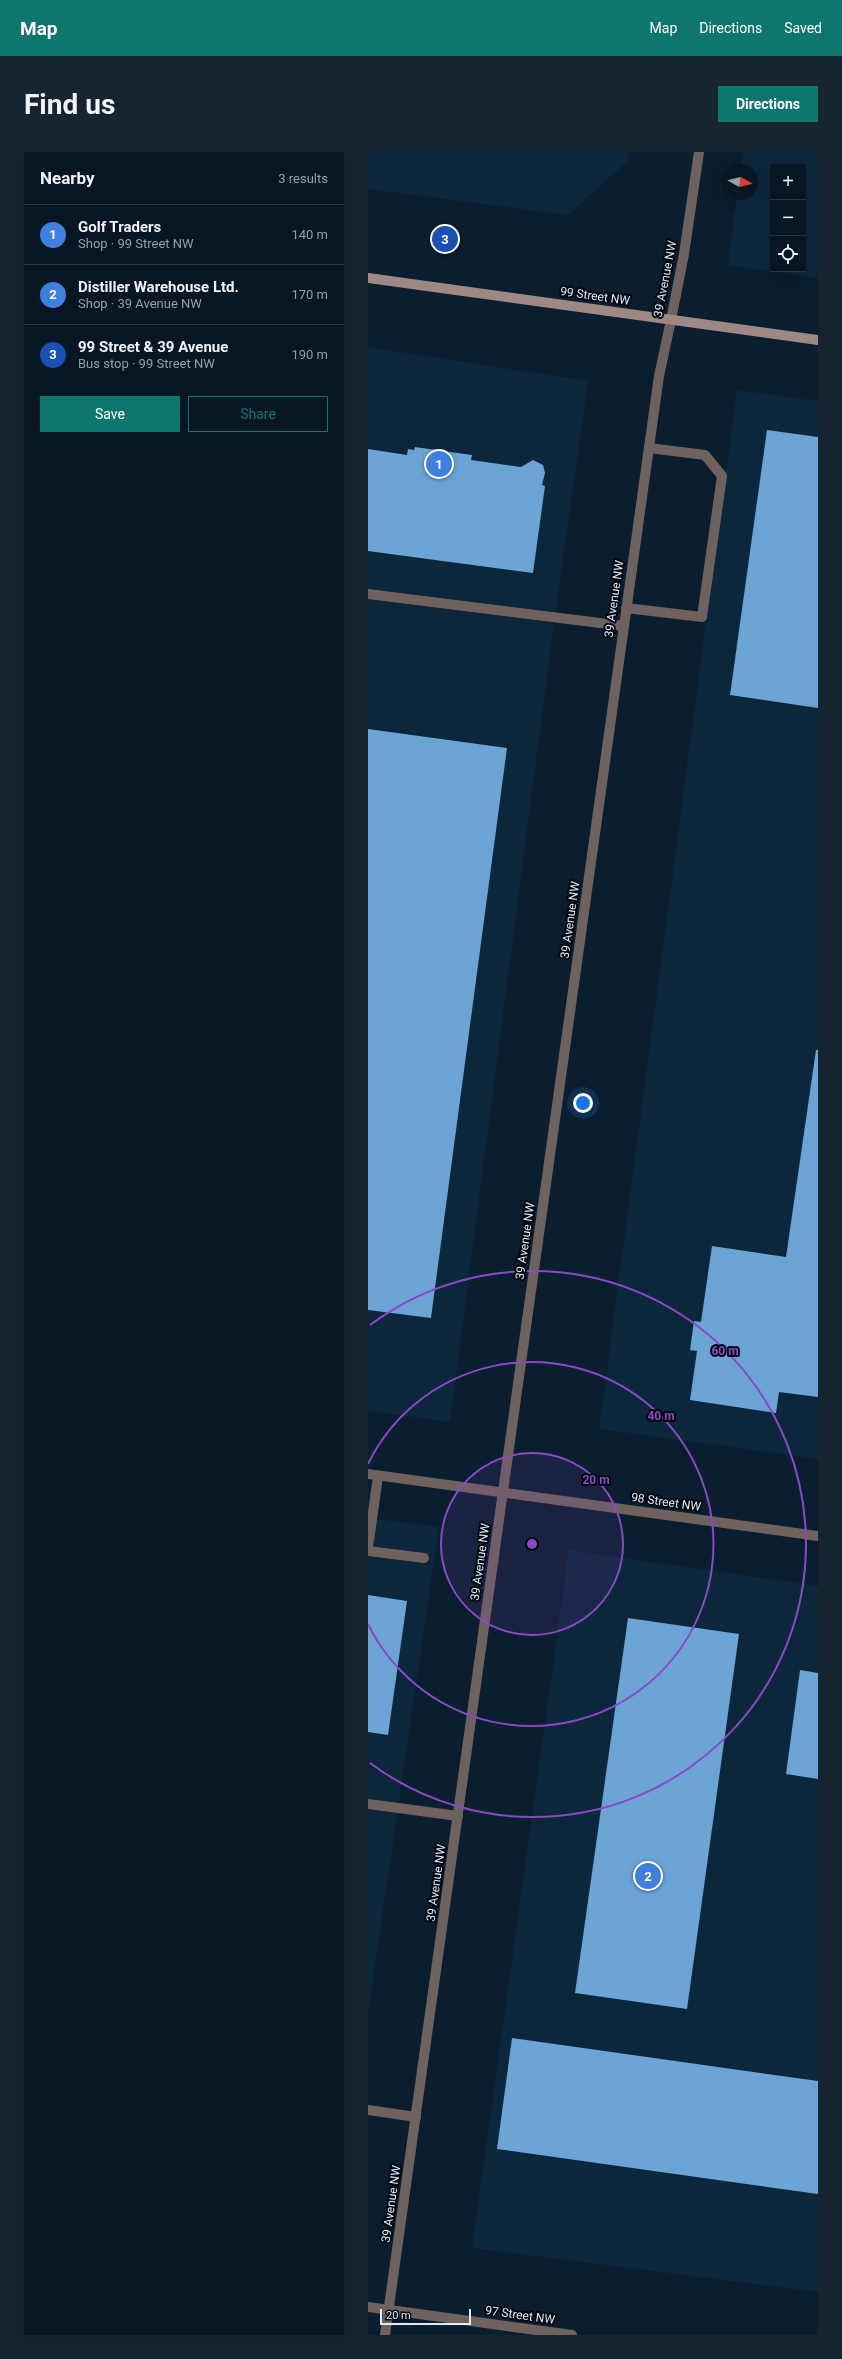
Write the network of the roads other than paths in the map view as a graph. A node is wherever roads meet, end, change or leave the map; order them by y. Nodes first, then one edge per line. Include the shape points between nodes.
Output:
1 (699, 152) edge
2 (368, 278) edge
3 (671, 320) junction
4 (818, 340) edge
5 (649, 448) junction
6 (368, 594) edge
7 (626, 608) junction
8 (624, 626) junction
9 (373, 1475) edge
10 (503, 1493) junction
11 (818, 1536) edge
12 (368, 1549) edge
13 (424, 1558) dead end
14 (368, 1804) edge
15 (458, 1816) junction
16 (368, 2110) edge
17 (416, 2117) junction
18 (368, 2307) edge
19 (389, 2310) junction
20 (385, 2335) edge
21 (572, 2335) edge

1 - 3 street, 39 Avenue NW
2 - 3 main road, 99 Street NW
3 - 4 main road, 99 Street NW
3 - 5 street, 39 Avenue NW via 659,376
5 - 7 street, 39 Avenue NW
5 - 7 street via 705,455 722,476 702,617
6 - 8 street
7 - 8 street, 39 Avenue NW
8 - 10 street, 39 Avenue NW
9 - 10 street, 98 Street NW
9 - 12 street
10 - 11 street, 98 Street NW
10 - 15 street, 39 Avenue NW
12 - 13 street
14 - 15 street
15 - 17 street, 39 Avenue NW
16 - 17 street
17 - 19 street, 39 Avenue NW
18 - 19 street, 97 Street NW
19 - 20 street, 39 Avenue NW
19 - 21 street, 97 Street NW

